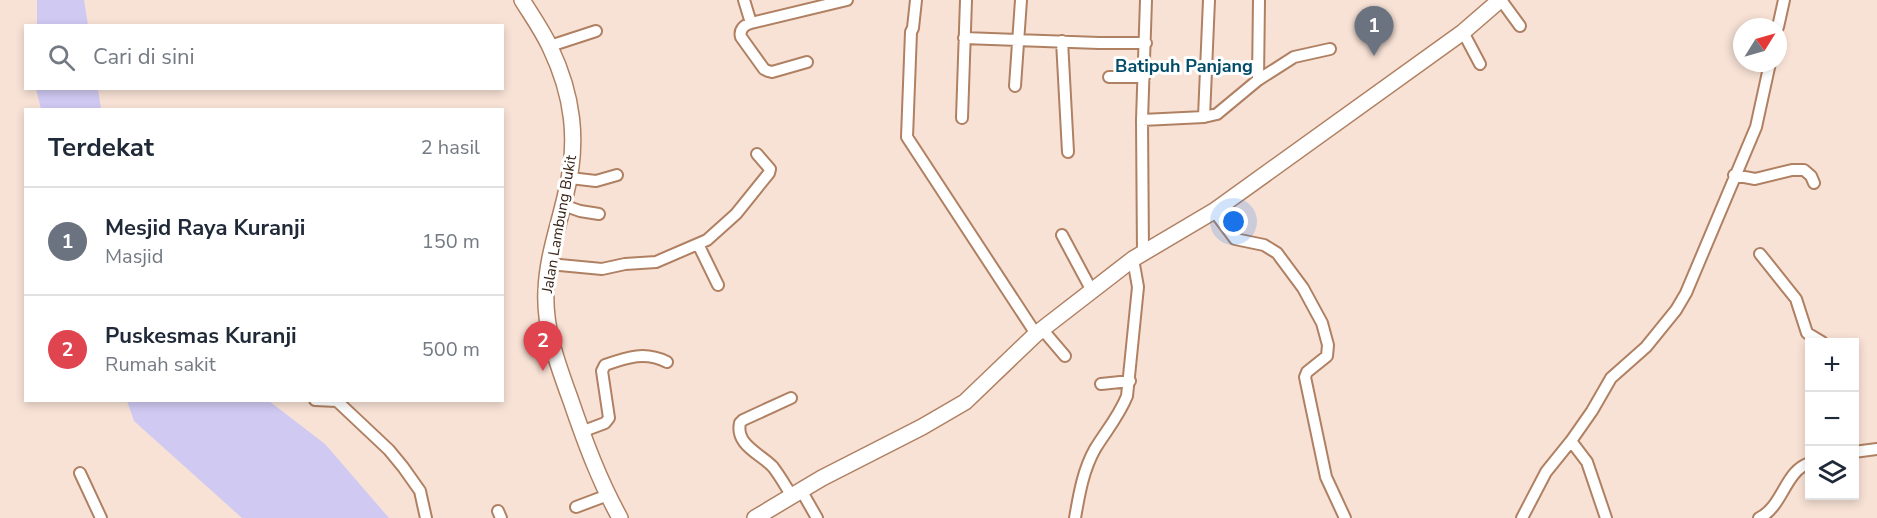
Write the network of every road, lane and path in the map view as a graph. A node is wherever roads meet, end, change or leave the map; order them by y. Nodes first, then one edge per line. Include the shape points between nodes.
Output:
1 (522, 0) edge
2 (744, 0) edge
3 (848, 0) edge
4 (916, 0) edge
5 (966, 0) edge
6 (1021, 0) edge
7 (1146, 0) edge
8 (1209, 0) edge
9 (1258, 0) edge
10 (1500, 0) edge
11 (1784, 0) edge
12 (1780, 18) edge
13 (751, 23) junction
14 (1520, 26) dead end
15 (596, 31) dead end
16 (1463, 32) junction
17 (964, 38) junction
18 (1018, 40) junction
19 (1062, 41) junction
20 (1146, 43) junction
21 (550, 46) junction
22 (1330, 49) dead end
23 (807, 62) dead end
24 (1480, 64) dead end
25 (1768, 72) edge
26 (1109, 77) dead end
27 (1144, 77) junction
28 (1258, 80) junction
29 (1015, 86) dead end
30 (1204, 117) junction
31 (962, 118) dead end
32 (1142, 120) junction
33 (1068, 152) dead end
34 (757, 154) dead end
35 (617, 175) dead end
36 (1734, 176) junction
37 (570, 178) junction
38 (1814, 183) dead end
39 (563, 205) junction
40 (1214, 211) junction
41 (599, 214) dead end
42 (1062, 235) dead end
43 (698, 244) junction
44 (1760, 254) dead end
45 (1138, 256) junction
46 (549, 264) junction
47 (718, 285) dead end
48 (1092, 291) junction
49 (1039, 332) junction
50 (1815, 338) edge
51 (1065, 356) dead end
52 (667, 362) dead end
53 (1130, 381) junction
54 (1101, 384) dead end
55 (791, 398) dead end
56 (337, 402) edge
57 (581, 432) junction
58 (1571, 441) junction
59 (1877, 449) edge
60 (1859, 451) edge
61 (1805, 465) edge
62 (80, 473) dead end
63 (796, 493) junction
64 (608, 495) junction
65 (576, 507) dead end
66 (101, 518) edge
67 (426, 518) edge
68 (620, 518) edge
69 (754, 518) edge
70 (817, 518) edge
71 (1075, 518) edge
72 (1344, 518) edge
73 (1522, 518) edge
74 (1606, 518) edge
75 (1759, 518) edge

1 - 21 street, Jalan Lambung Bukit
2 - 13 street
3 - 13 street
4 - 49 street via 911,32 908,137
5 - 17 street
6 - 18 street
7 - 20 street
8 - 30 street
9 - 28 street
10 - 14 street
10 - 16 street
11 - 12 street
13 - 23 street via 742,28 741,37 764,69 772,72
15 - 21 street
16 - 24 street
16 - 40 street
17 - 18 street
17 - 31 street
18 - 19 street
18 - 29 street
19 - 20 street
19 - 33 street
20 - 27 street
21 - 37 street, Jalan Lambung Bukit via 569,98 573,135
22 - 28 street via 1294,57
25 - 36 street via 1756,127
26 - 27 street
27 - 32 street
28 - 30 street via 1216,114
30 - 32 street
32 - 45 street
34 - 43 street via 769,172 736,214
35 - 37 street via 596,180
36 - 38 street via 1755,178 1804,170
36 - 58 street via 1676,310 1646,347 1611,378
37 - 39 street, Jalan Lambung Bukit
39 - 41 street
39 - 46 street, Jalan Lambung Bukit
40 - 45 street
40 - 72 street via 1235,239 1264,245 1277,253 1322,323 1327,356 1305,377 1326,477
42 - 48 street
43 - 46 street via 656,262 602,269
43 - 47 street
44 - 50 street via 1796,299 1807,333
45 - 48 street
45 - 53 street
46 - 57 street, Jalan Lambung Bukit via 547,321
48 - 49 street
49 - 51 street
49 - 63 street via 965,402
52 - 57 street via 645,355 605,365 602,371 609,418
53 - 54 street
53 - 71 street via 1122,409 1089,463
55 - 63 street via 744,420 739,428 747,445
56 - 67 street via 389,450 420,491
57 - 64 street, Jalan Lambung Bukit
58 - 73 street via 1546,472
58 - 74 street via 1587,462
59 - 60 street
61 - 75 street via 1792,477 1770,513
62 - 66 street
63 - 69 street
63 - 70 street
64 - 65 street
64 - 68 street, Jalan Lambung Bukit

